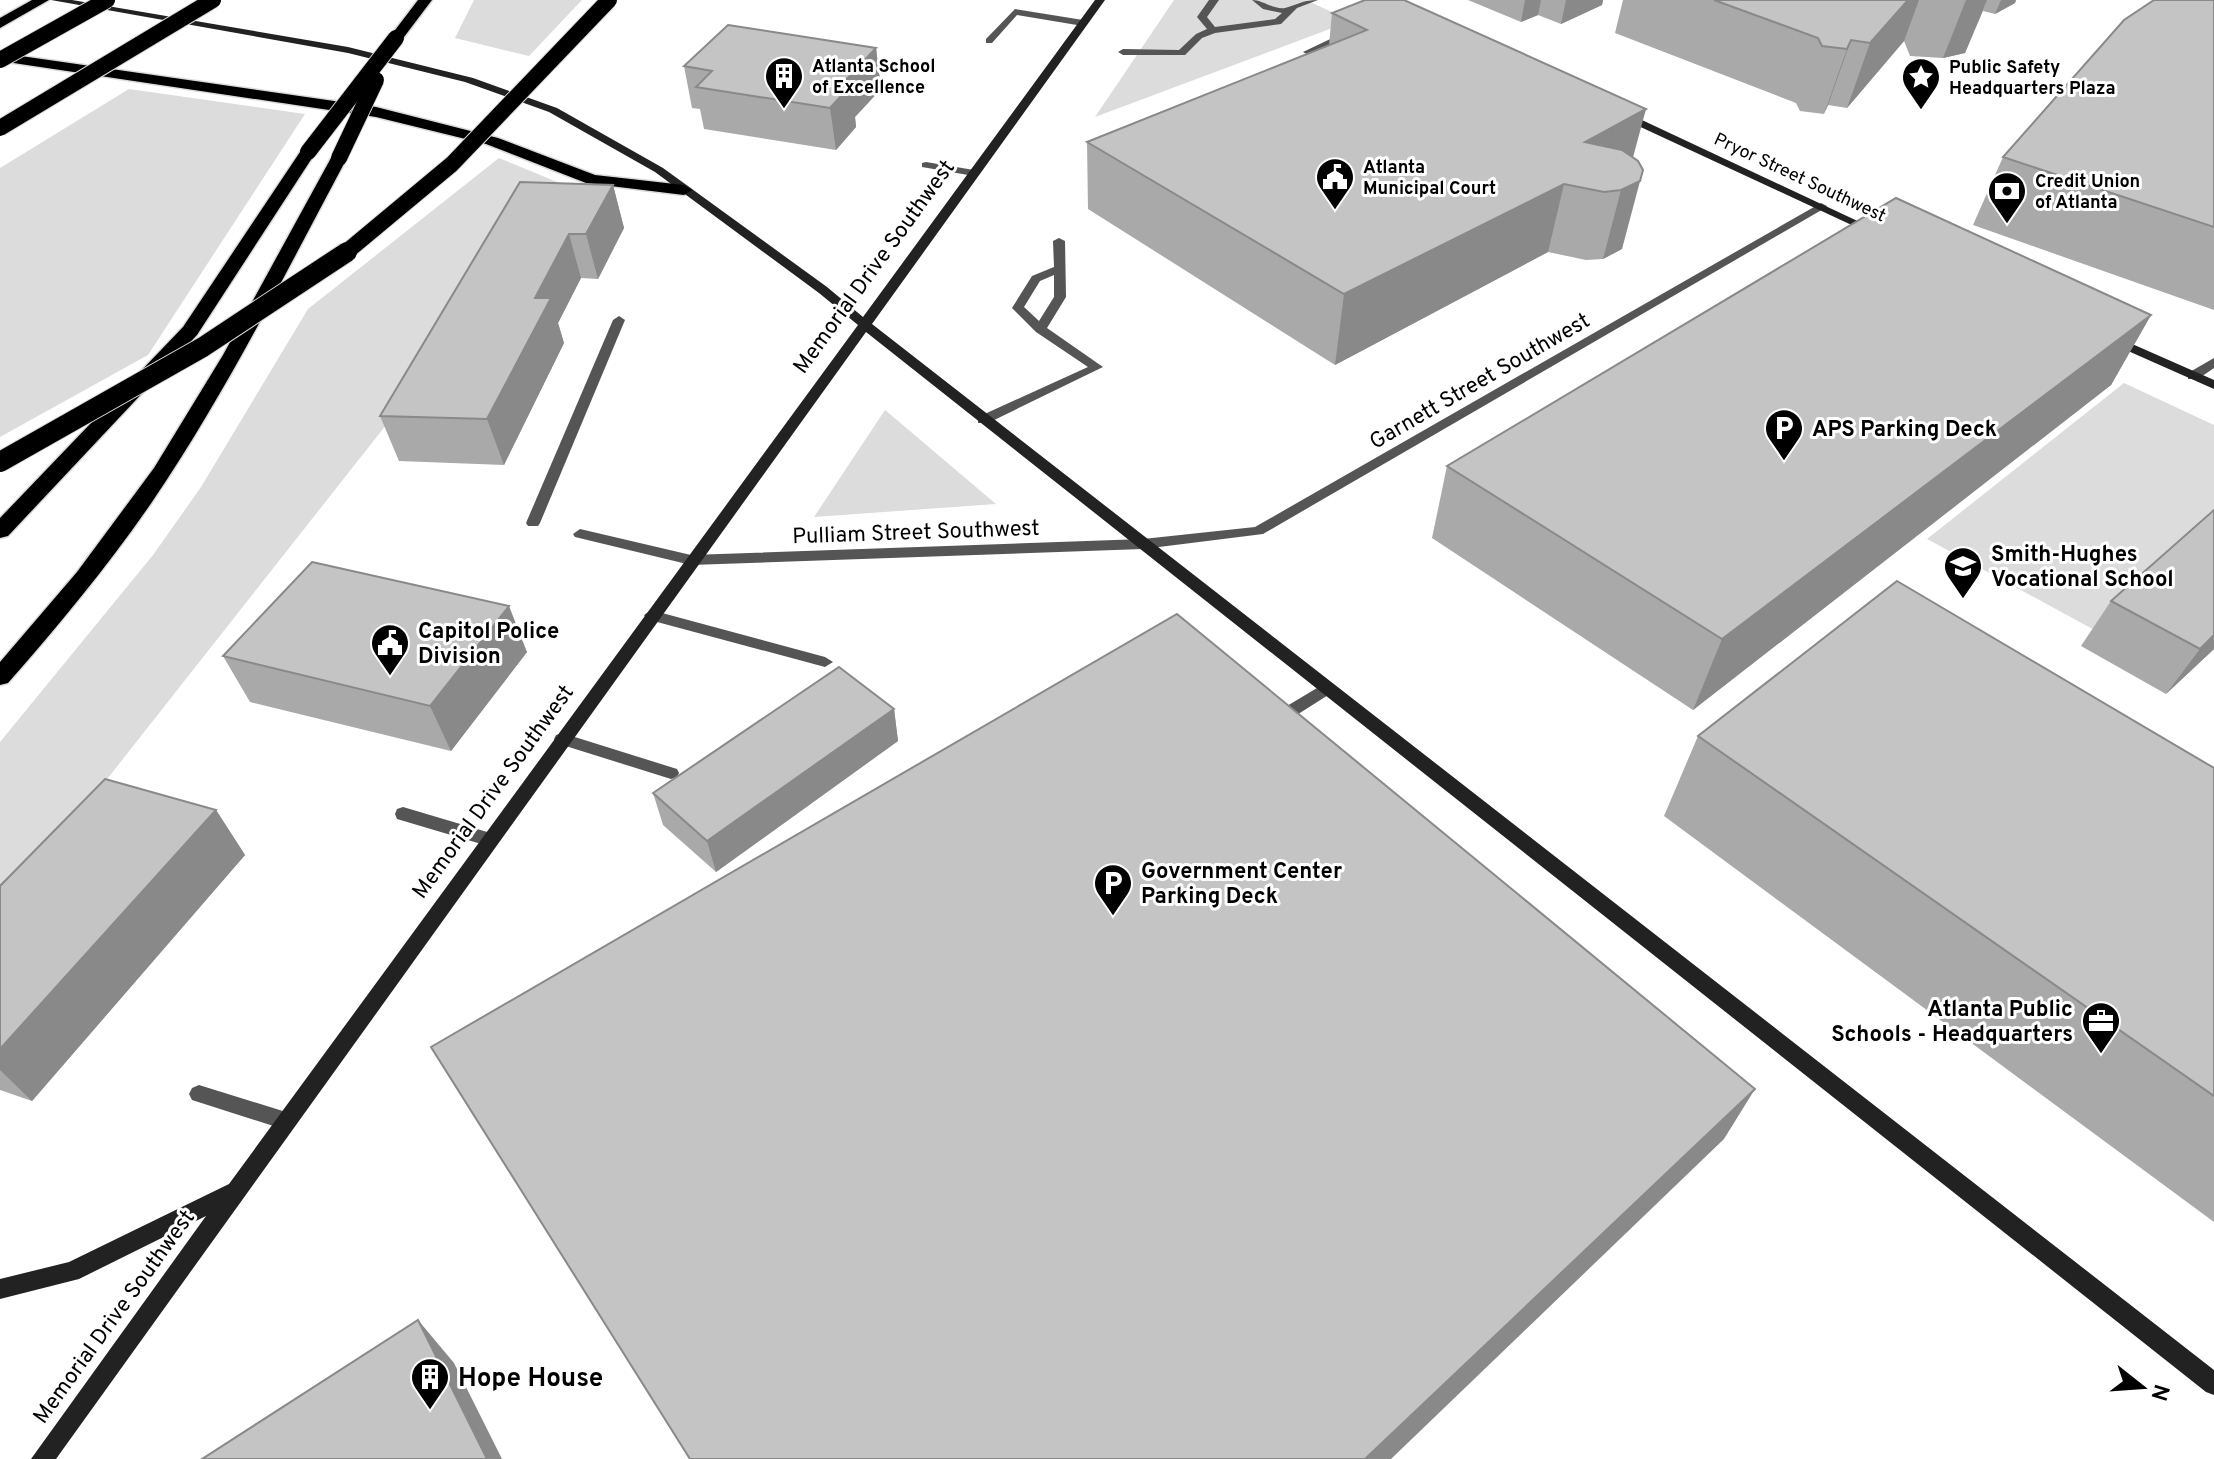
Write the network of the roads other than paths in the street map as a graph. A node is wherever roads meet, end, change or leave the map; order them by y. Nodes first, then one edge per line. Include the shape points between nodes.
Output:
1 (42, 0) edge
2 (56, 0) edge
3 (107, 0) edge
4 (213, 0) edge
5 (425, 0) edge
6 (609, 0) edge
7 (1100, 0) edge
8 (1214, 0) edge
9 (1257, 0) edge
10 (1313, 0) edge
11 (1289, 11) junction
12 (1083, 23) junction
13 (0, 24) edge
14 (1358, 29) edge
15 (1213, 30) junction
16 (396, 38) junction
17 (989, 41) dead end
18 (1123, 52) dead end
19 (0, 59) edge
20 (1332, 64) edge
21 (1616, 112) edge
22 (0, 128) edge
23 (926, 165) dead end
24 (974, 173) junction
25 (684, 190) junction
26 (1821, 206) junction
27 (1893, 240) edge
28 (1059, 241) dead end
29 (1060, 268) junction
30 (619, 320) dead end
31 (862, 325) junction
32 (1040, 329) junction
33 (2107, 337) edge
34 (2214, 362) edge
35 (2193, 376) junction
36 (2214, 385) edge
37 (983, 420) junction
38 (0, 462) edge
39 (533, 523) dead end
40 (0, 531) edge
41 (580, 534) dead end
42 (1143, 544) junction
43 (691, 560) junction
44 (651, 615) junction
45 (825, 662) dead end
46 (0, 677) edge
47 (1327, 688) junction
48 (1263, 729) edge
49 (562, 739) junction
50 (671, 773) dead end
51 (403, 814) dead end
52 (488, 839) junction
53 (199, 1094) dead end
54 (286, 1121) junction
55 (236, 1190) junction
56 (0, 1289) edge
57 (2214, 1384) edge
58 (42, 1459) edge

1 - 13 highway
2 - 25 main road via 334,47 469,80 553,110 659,170
3 - 19 highway, bridge
4 - 22 highway, bridge
5 - 16 highway
6 - 38 highway, bridge via 449,168 372,232 154,375
7 - 12 main road, Memorial Drive Southwest
8 - 15 street via 1202,17
9 - 11 street
10 - 11 street
11 - 15 street via 1278,22
12 - 17 street via 1015,12
12 - 24 main road, Memorial Drive Southwest
14 - 20 street via 1308,52
15 - 18 street via 1174,55
16 - 40 highway, bridge via 308,152 190,331
16 - 46 highway, bridge via 339,158 220,379 105,550
19 - 25 highway via 376,112 492,141 592,180
21 - 26 main road, Pryor Street Southwest
23 - 24 street
24 - 31 main road, Memorial Drive Southwest
25 - 31 main road via 823,290
26 - 27 main road, Pryor Street Southwest
26 - 42 street, Garnett Street Southwest via 1258,531
28 - 29 street
29 - 32 street via 1060,297
29 - 32 street via 1036,279 1018,308
30 - 39 street
31 - 37 main road
31 - 43 main road, Memorial Drive Southwest
32 - 37 street via 1097,367
33 - 35 main road
34 - 35 street
35 - 36 main road
37 - 42 main road
41 - 43 street, Pulliam Street Southwest
42 - 43 street, Pulliam Street Southwest
42 - 47 main road
43 - 44 main road, Memorial Drive Southwest
44 - 45 street
44 - 49 main road, Memorial Drive Southwest
47 - 48 street
47 - 57 main road
49 - 50 street
49 - 52 main road, Memorial Drive Southwest
51 - 52 street
52 - 54 main road, Memorial Drive Southwest
53 - 54 street
54 - 55 main road, Memorial Drive Southwest
55 - 56 main road via 72,1272
55 - 58 main road, Memorial Drive Southwest

